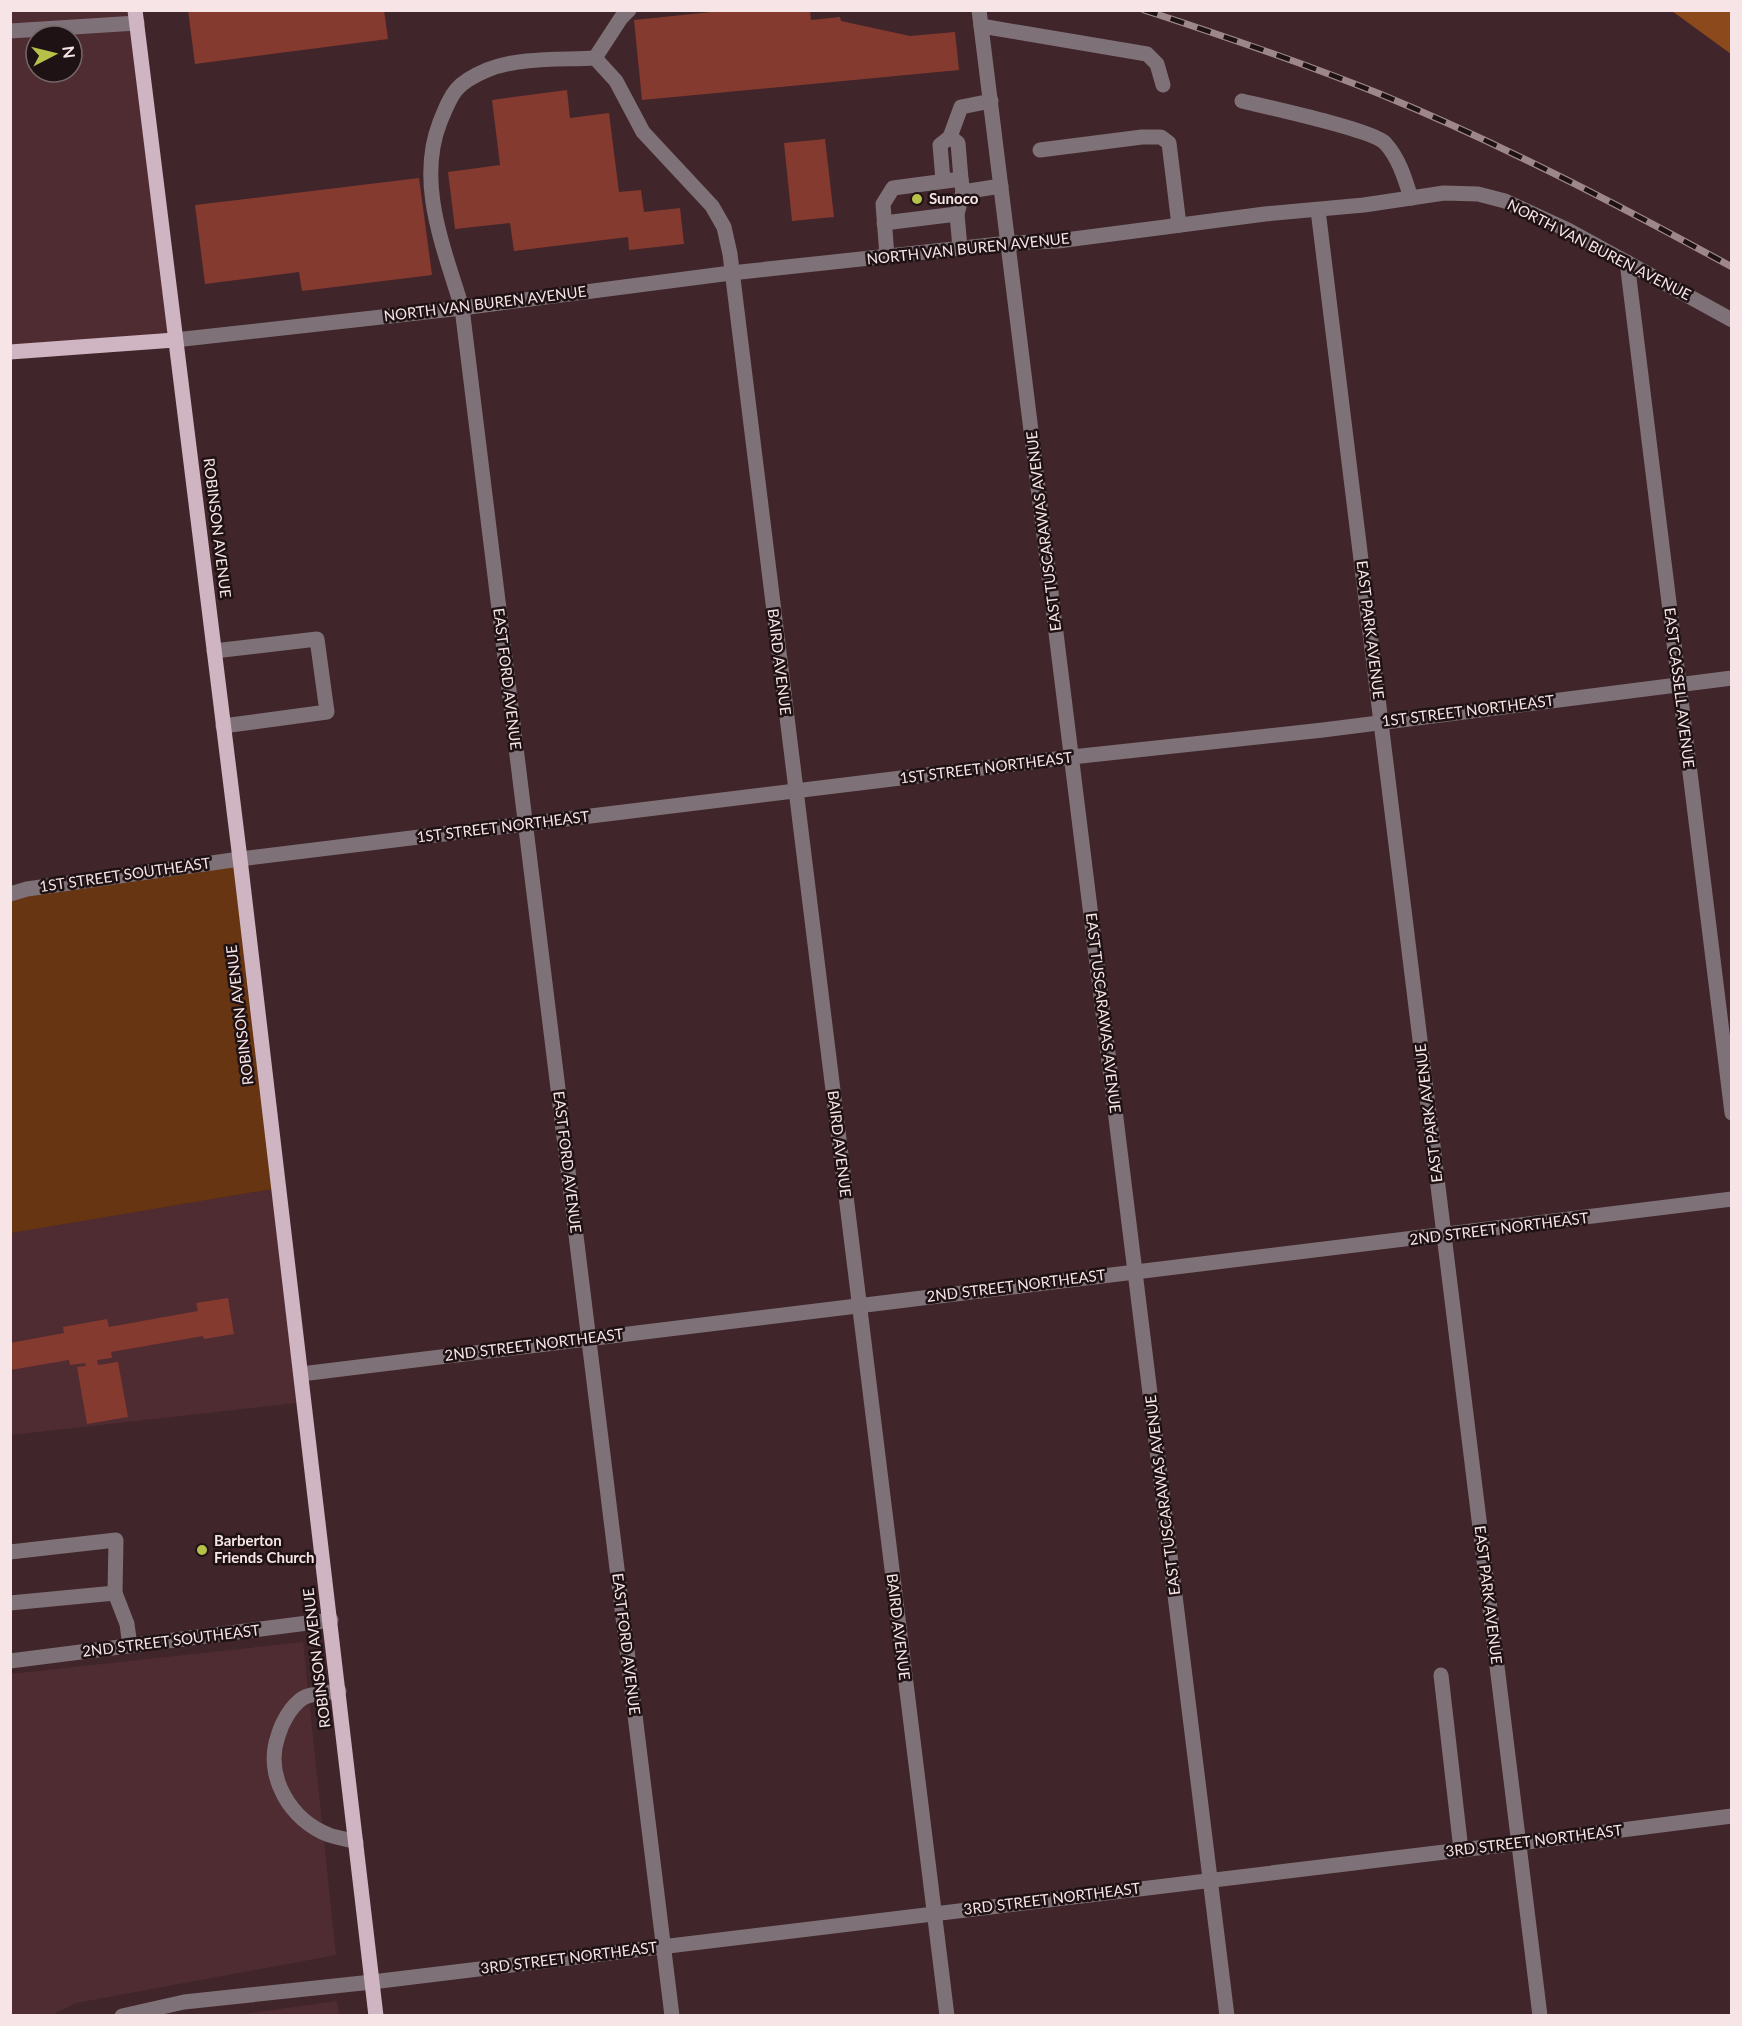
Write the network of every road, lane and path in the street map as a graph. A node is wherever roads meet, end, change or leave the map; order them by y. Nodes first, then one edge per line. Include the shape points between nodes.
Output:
1 (629, 10) edge
2 (136, 17) edge
3 (980, 18) edge
4 (10, 31) edge
5 (595, 58) junction
6 (1163, 85) dead end
7 (991, 101) junction
8 (1242, 101) dead end
9 (950, 137) junction
10 (1040, 150) dead end
11 (943, 180) junction
12 (962, 185) junction
13 (1001, 186) junction
14 (1411, 198) junction
15 (1318, 210) junction
16 (957, 214) junction
17 (884, 223) junction
18 (1179, 225) junction
19 (1008, 243) junction
20 (960, 248) junction
21 (887, 256) junction
22 (1627, 262) junction
23 (731, 273) junction
24 (462, 308) junction
25 (1731, 320) edge
26 (175, 340) junction
27 (10, 352) edge
28 (214, 651) junction
29 (1731, 678) edge
30 (1679, 684) junction
31 (1381, 722) junction
32 (223, 726) junction
33 (1072, 757) junction
34 (795, 792) junction
35 (525, 824) junction
36 (240, 859) junction
37 (10, 894) edge
38 (1731, 1113) edge
39 (1731, 1200) edge
40 (1444, 1236) junction
41 (1135, 1271) junction
42 (859, 1306) junction
43 (589, 1339) junction
44 (301, 1374) junction
45 (10, 1552) edge
46 (115, 1593) junction
47 (10, 1604) edge
48 (331, 1620) junction
49 (130, 1646) junction
50 (10, 1661) edge
51 (1441, 1675) dead end
52 (339, 1691) junction
53 (1731, 1816) edge
54 (356, 1842) junction
55 (1519, 1843) junction
56 (1461, 1850) junction
57 (1210, 1880) junction
58 (934, 1913) junction
59 (663, 1946) junction
60 (372, 1982) junction
61 (185, 2009) edge
62 (122, 2016) edge
63 (376, 2016) edge
64 (672, 2016) edge
65 (946, 2016) edge
66 (1227, 2016) edge
67 (1540, 2016) edge

1 - 5 street
2 - 4 street
2 - 26 main road, ROBINSON AVENUE
3 - 6 street via 1148,54 1157,64
3 - 7 street, EAST TUSCARAWAS AVENUE
5 - 23 street, BAIRD AVENUE via 615,81 643,132 712,206 724,227
5 - 24 street, EAST FORD AVENUE via 510,63 465,81 451,94 434,138 431,192 437,230
7 - 9 street via 961,107
7 - 13 street, EAST TUSCARAWAS AVENUE
8 - 14 street via 1355,130 1384,142 1403,172
9 - 11 street via 940,145
9 - 12 street via 958,143
10 - 18 street via 1161,137 1169,143
11 - 12 street
11 - 17 street via 893,188 883,204
12 - 13 street
12 - 16 street
13 - 19 street, EAST TUSCARAWAS AVENUE
14 - 15 street, NORTH VAN BUREN AVENUE
14 - 22 street, NORTH VAN BUREN AVENUE via 1444,193 1495,197
15 - 18 street, NORTH VAN BUREN AVENUE
15 - 31 street, EAST PARK AVENUE
16 - 17 street
16 - 20 street
17 - 21 street
18 - 19 street, NORTH VAN BUREN AVENUE via 1058,241
19 - 20 street, NORTH VAN BUREN AVENUE
19 - 33 street, EAST TUSCARAWAS AVENUE
20 - 21 street, NORTH VAN BUREN AVENUE
21 - 23 street, NORTH VAN BUREN AVENUE
22 - 25 street, NORTH VAN BUREN AVENUE
22 - 30 street, EAST CASSELL AVENUE
23 - 24 street, NORTH VAN BUREN AVENUE
23 - 34 street, BAIRD AVENUE
24 - 26 street, NORTH VAN BUREN AVENUE
24 - 35 street, EAST FORD AVENUE
26 - 27 main road
26 - 28 main road, ROBINSON AVENUE
28 - 32 main road, ROBINSON AVENUE
28 - 32 street via 317,639 327,712
29 - 30 street, 1ST STREET NORTHEAST
30 - 31 street, 1ST STREET NORTHEAST
30 - 38 street, EAST CASSELL AVENUE
31 - 33 street, 1ST STREET NORTHEAST
31 - 40 street, EAST PARK AVENUE
32 - 36 main road, ROBINSON AVENUE
33 - 34 street, 1ST STREET NORTHEAST
33 - 41 street, EAST TUSCARAWAS AVENUE
34 - 35 street, 1ST STREET NORTHEAST
34 - 42 street, BAIRD AVENUE
35 - 36 street, 1ST STREET NORTHEAST
35 - 43 street, EAST FORD AVENUE
36 - 37 street, 1ST STREET SOUTHEAST
36 - 44 main road, ROBINSON AVENUE
39 - 40 street, 2ND STREET NORTHEAST
40 - 41 street, 2ND STREET NORTHEAST
40 - 55 street, EAST PARK AVENUE
41 - 42 street, 2ND STREET NORTHEAST
41 - 57 street, EAST TUSCARAWAS AVENUE
42 - 43 street, 2ND STREET NORTHEAST
42 - 58 street, BAIRD AVENUE
43 - 44 street, 2ND STREET NORTHEAST
43 - 59 street, EAST FORD AVENUE
44 - 48 main road, ROBINSON AVENUE
45 - 46 street via 116,1540
46 - 47 street
46 - 49 street via 127,1623
48 - 49 street, 2ND STREET SOUTHEAST
48 - 52 main road, ROBINSON AVENUE
49 - 50 street, 2ND STREET SOUTHEAST
51 - 56 street
52 - 54 main road, ROBINSON AVENUE
52 - 54 street via 304,1697 294,1707 282,1724 273,1763 285,1798 302,1818 330,1835
53 - 55 street, 3RD STREET NORTHEAST
54 - 60 main road, ROBINSON AVENUE
55 - 56 street, 3RD STREET NORTHEAST
55 - 67 street, EAST PARK AVENUE
56 - 57 street, 3RD STREET NORTHEAST
57 - 58 street, 3RD STREET NORTHEAST
57 - 66 street, EAST TUSCARAWAS AVENUE
58 - 59 street, 3RD STREET NORTHEAST
58 - 65 street, BAIRD AVENUE
59 - 60 street, 3RD STREET NORTHEAST
59 - 64 street, EAST FORD AVENUE
60 - 61 street, 3RD STREET NORTHEAST
60 - 63 main road, ROBINSON AVENUE
61 - 62 street, 3RD STREET NORTHEAST

